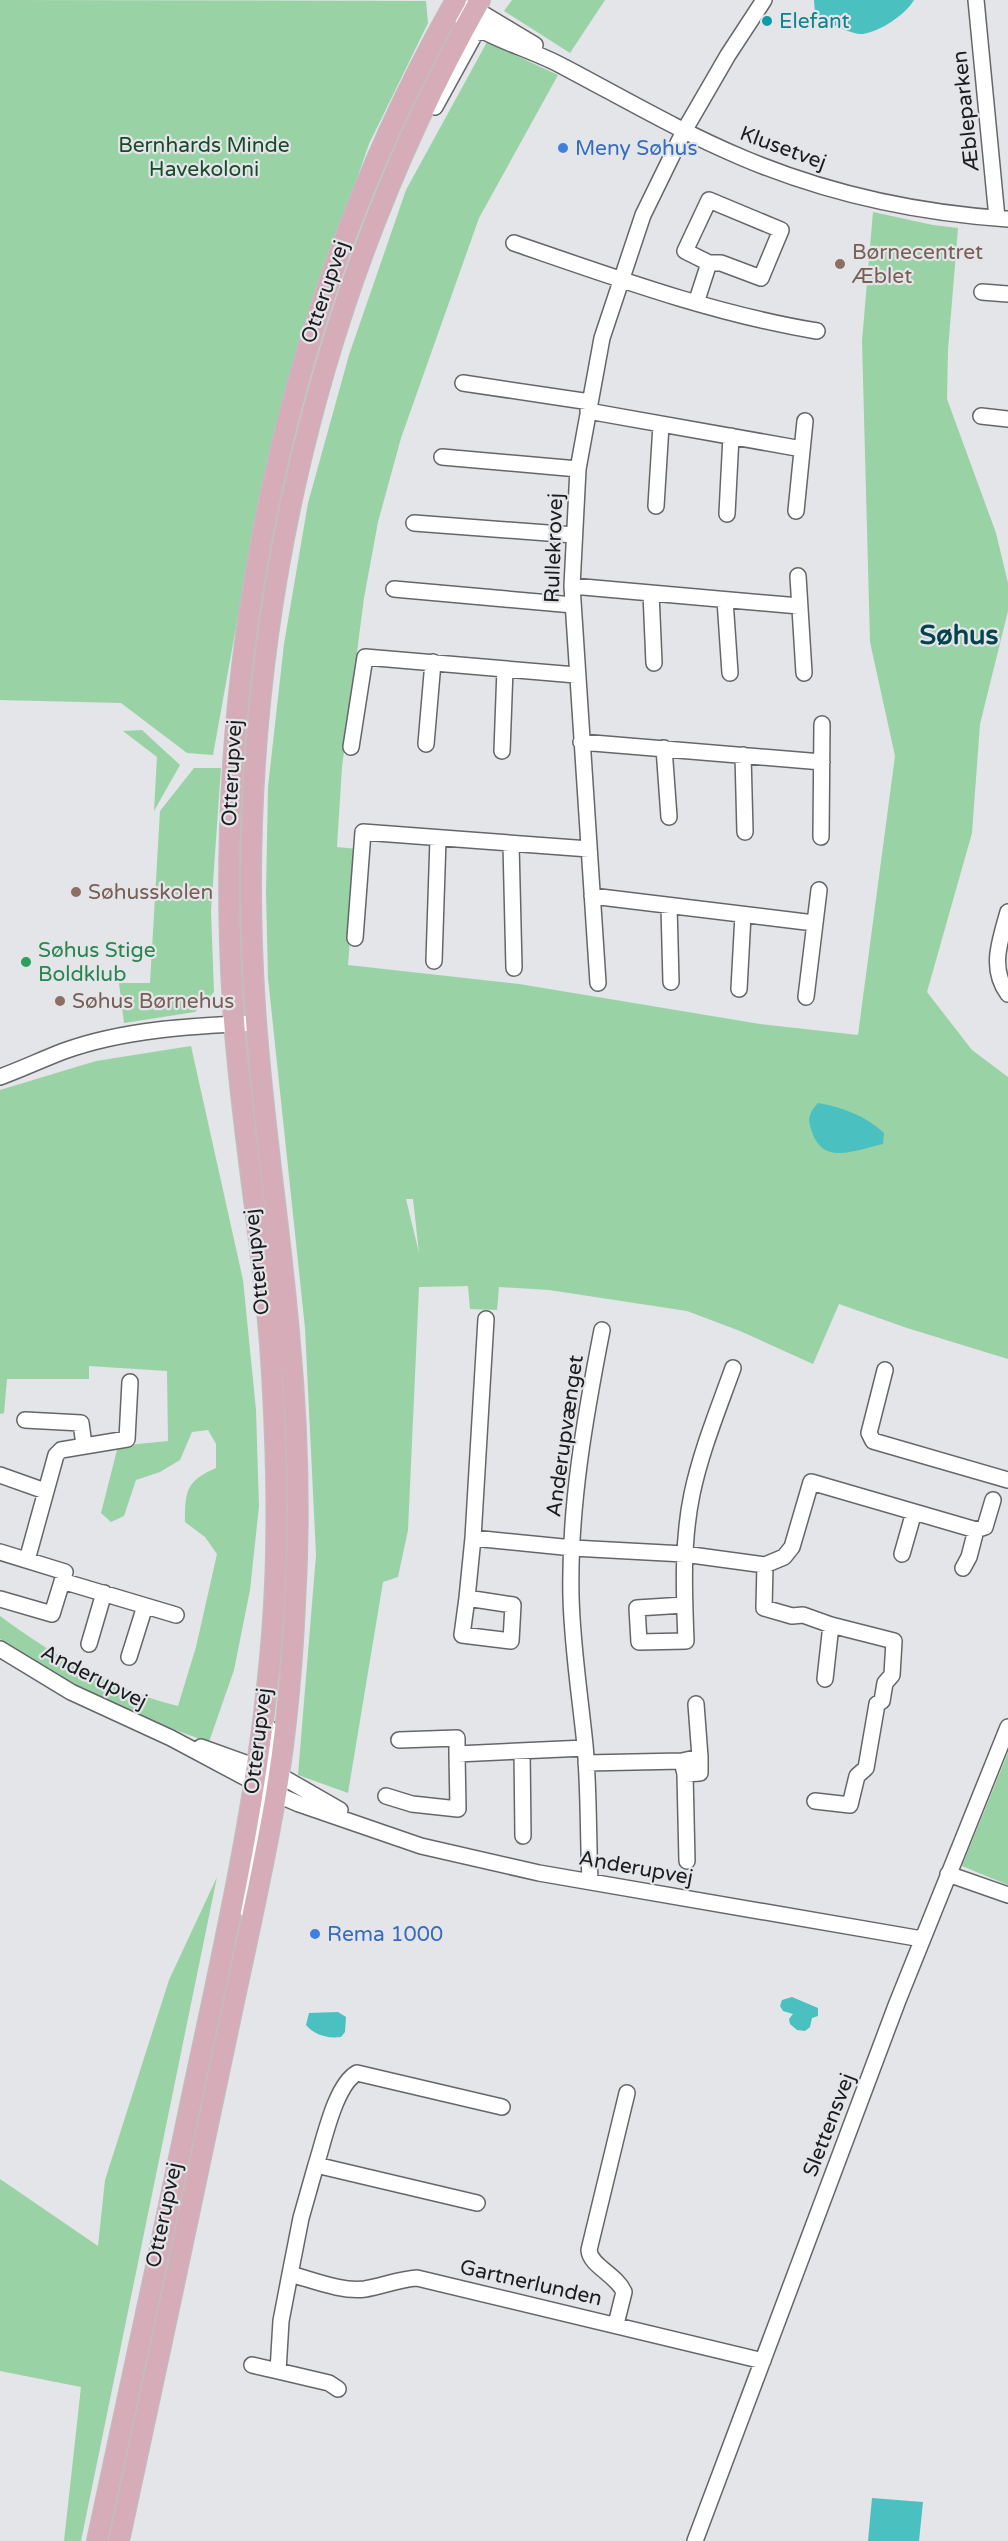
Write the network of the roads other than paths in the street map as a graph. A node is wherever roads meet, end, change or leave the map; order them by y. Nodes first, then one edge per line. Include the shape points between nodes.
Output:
1 (764, 0) edge
2 (976, 0) edge
3 (469, 10) edge
4 (561, 65) junction
5 (684, 131) junction
6 (1003, 218) edge
7 (514, 243) dead end
8 (710, 263) junction
9 (621, 278) junction
10 (982, 292) dead end
11 (1008, 294) edge
12 (696, 303) junction
13 (817, 331) dead end
14 (463, 383) dead end
15 (589, 407) junction
16 (981, 416) dead end
17 (1008, 419) edge
18 (805, 421) dead end
19 (661, 425) junction
20 (731, 436) junction
21 (802, 449) junction
22 (442, 457) dead end
23 (578, 469) junction
24 (656, 506) dead end
25 (796, 511) dead end
26 (726, 514) dead end
27 (414, 523) dead end
28 (574, 535) junction
29 (798, 576) dead end
30 (572, 586) junction
31 (394, 589) dead end
32 (651, 593) junction
33 (725, 600) junction
34 (573, 605) junction
35 (798, 606) junction
36 (433, 662) junction
37 (654, 663) dead end
38 (505, 669) junction
39 (730, 673) dead end
40 (804, 673) dead end
41 (576, 675) junction
42 (822, 724) dead end
43 (581, 742) junction
44 (426, 744) dead end
45 (351, 747) dead end
46 (664, 748) junction
47 (502, 751) dead end
48 (743, 755) junction
49 (822, 762) junction
50 (669, 817) dead end
51 (745, 832) dead end
52 (820, 837) dead end
53 (438, 838) junction
54 (512, 844) junction
55 (589, 849) junction
56 (231, 859) junction
57 (819, 890) dead end
58 (592, 896) junction
59 (669, 906) junction
60 (1008, 912) edge
61 (743, 915) junction
62 (814, 923) junction
63 (356, 938) dead end
64 (434, 961) dead end
65 (514, 968) dead end
66 (670, 982) dead end
67 (598, 983) dead end
68 (739, 989) dead end
69 (1008, 994) edge
70 (806, 997) dead end
71 (256, 1023) junction
72 (234, 1024) junction
73 (196, 1027) junction
74 (0, 1077) edge
75 (486, 1319) dead end
76 (602, 1330) dead end
77 (734, 1368) dead end
78 (885, 1370) dead end
79 (130, 1382) dead end
80 (25, 1420) dead end
81 (84, 1445) junction
82 (0, 1475) edge
83 (1008, 1480) edge
84 (45, 1491) junction
85 (993, 1500) dead end
86 (914, 1512) junction
87 (976, 1530) junction
88 (473, 1538) junction
89 (573, 1548) junction
90 (0, 1552) edge
91 (684, 1554) junction
92 (902, 1554) dead end
93 (27, 1560) junction
94 (765, 1565) junction
95 (963, 1568) dead end
96 (62, 1581) junction
97 (104, 1593) junction
98 (467, 1598) dead end
99 (0, 1599) edge
100 (684, 1605) dead end
101 (145, 1606) junction
102 (176, 1616) dead end
103 (831, 1625) junction
104 (89, 1644) dead end
105 (0, 1649) edge
106 (129, 1657) dead end
107 (825, 1680) dead end
108 (696, 1704) dead end
109 (1008, 1726) edge
110 (399, 1740) dead end
111 (522, 1751) junction
112 (457, 1754) junction
113 (585, 1755) junction
114 (683, 1767) junction
115 (266, 1780) junction
116 (387, 1796) dead end
117 (815, 1801) dead end
118 (523, 1836) dead end
119 (687, 1861) dead end
120 (948, 1874) junction
121 (590, 1881) junction
122 (1008, 1895) edge
123 (922, 1939) junction
124 (627, 2093) dead end
125 (502, 2107) dead end
126 (316, 2164) junction
127 (477, 2203) dead end
128 (290, 2274) junction
129 (616, 2324) junction
130 (763, 2361) junction
131 (252, 2365) dead end
132 (278, 2371) junction
133 (338, 2389) dead end
134 (97, 2541) edge
135 (119, 2541) edge
136 (695, 2541) edge

1 - 5 street
2 - 6 street, Æbleparken
3 - 4 street, Klusetvej
3 - 4 street, Klusetvej via 541,49
3 - 56 main road, Otterupvej via 396,118 324,298 276,465 256,564 245,647 235,739
3 - 71 main road, Otterupvej via 405,151 344,303 308,433 278,567 252,814 251,927
4 - 5 street, Klusetvej
5 - 6 street, Klusetvej via 744,158 827,186 937,212
5 - 9 street, Rullekrovej via 643,215
7 - 9 street
8 - 8 street via 721,263 761,278 781,230 709,200 685,251
8 - 12 street
9 - 12 street
9 - 15 street, Rullekrovej via 602,338
10 - 11 street
12 - 13 street
14 - 15 street
15 - 19 street
15 - 23 street, Rullekrovej
16 - 17 street
18 - 21 street
19 - 20 street
19 - 24 street
20 - 21 street
20 - 26 street
21 - 25 street
22 - 23 street
23 - 28 street, Rullekrovej
27 - 28 street
28 - 30 street, Rullekrovej
29 - 35 street
30 - 32 street
30 - 34 street, Rullekrovej
31 - 34 street
32 - 33 street
32 - 37 street
33 - 35 street
33 - 39 street
34 - 41 street, Rullekrovej
35 - 40 street
36 - 38 street
36 - 44 street
36 - 45 street via 365,657
38 - 41 street
38 - 47 street
41 - 43 street, Rullekrovej
42 - 49 street
43 - 46 street
43 - 55 street, Rullekrovej
46 - 48 street
46 - 50 street
48 - 49 street
48 - 51 street
49 - 52 street
53 - 54 street
53 - 63 street via 363,832
53 - 64 street
54 - 55 street
54 - 65 street
55 - 58 street, Rullekrovej
56 - 72 main road, Otterupvej
56 - 73 street via 222,921 223,1009 215,1020
57 - 62 street
58 - 59 street
58 - 67 street, Rullekrovej
59 - 61 street
59 - 66 street
60 - 69 street via 996,952 1001,985
61 - 62 street
61 - 68 street
62 - 70 street
71 - 72 street
71 - 115 main road, Otterupvej via 290,1341 298,1515 288,1701
72 - 73 street
72 - 115 main road, Otterupvej via 270,1343 276,1514
73 - 74 street via 116,1037 65,1050
75 - 88 street
76 - 89 street, Anderupvænget via 577,1477
77 - 91 street via 707,1438 692,1496
78 - 83 street via 868,1433 873,1441
79 - 81 street via 127,1439
80 - 81 street via 81,1423
81 - 84 street via 61,1450 56,1455
82 - 84 street
84 - 93 street
85 - 87 street via 984,1527
86 - 87 street
86 - 92 street
86 - 94 street via 811,1482 792,1547 784,1557
87 - 95 street
88 - 89 street, Anderupvænget
88 - 98 street
89 - 91 street, Anderupvænget
89 - 113 street, Anderupvænget via 573,1639
90 - 93 street
91 - 94 street, Anderupvænget
91 - 100 street
93 - 96 street via 65,1572
94 - 103 street via 764,1608 792,1616 803,1614
96 - 97 street
96 - 99 street via 52,1614
97 - 101 street
97 - 104 street
101 - 102 street
101 - 106 street
103 - 107 street
103 - 117 street via 894,1641 892,1675 885,1683 882,1701 877,1704 866,1768 857,1776 850,1805
105 - 115 street, Anderupvej via 71,1692
108 - 114 street via 700,1773
109 - 120 street, Slettensvej
110 - 112 street via 457,1738
111 - 112 street
111 - 113 street
111 - 118 street
112 - 116 street via 458,1809 412,1804
113 - 114 street
113 - 121 street, Anderupvænget
114 - 119 street
115 - 121 street, Anderupvej via 394,1837 450,1853
115 - 134 main road, Otterupvej via 231,1916
115 - 135 main road, Otterupvej via 243,1959
120 - 122 street
120 - 123 street, Slettensvej
121 - 123 street, Anderupvej
123 - 130 street, Slettensvej
124 - 129 street via 589,2250 594,2263 615,2277 624,2292
125 - 126 street via 357,2073 345,2082
126 - 127 street
126 - 128 street
128 - 129 street, Gartnerlunden via 351,2289 417,2278
128 - 132 street
129 - 130 street, Gartnerlunden
130 - 136 street, Slettensvej
131 - 132 street
132 - 133 street via 329,2383

